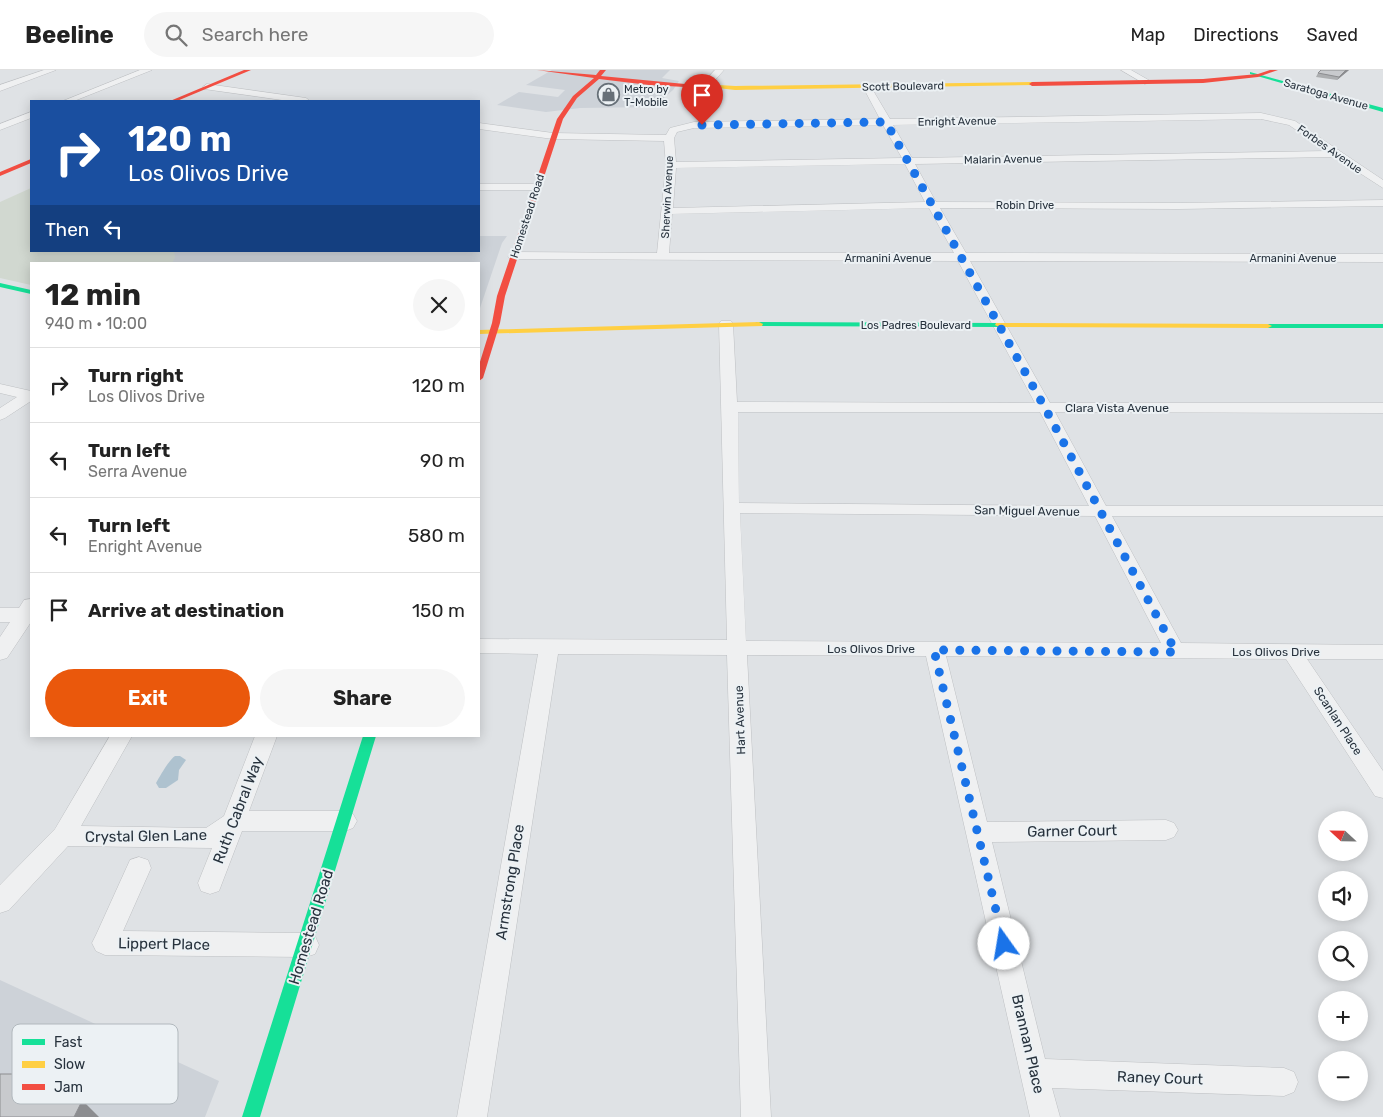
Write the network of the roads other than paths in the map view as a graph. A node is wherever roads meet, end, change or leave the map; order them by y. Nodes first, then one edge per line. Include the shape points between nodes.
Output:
1 (52, 70) edge
2 (148, 70) edge
3 (248, 70) edge
4 (540, 70) edge
5 (720, 70) edge
6 (1125, 70) edge
7 (1240, 70) edge
8 (1264, 72) edge
9 (600, 74) edge
10 (1148, 82) junction
11 (207, 87) junction
12 (868, 87) junction
13 (0, 88) edge
14 (703, 88) junction
15 (70, 100) edge
16 (175, 100) edge
17 (299, 100) edge
18 (1383, 105) edge
19 (1383, 110) edge
20 (30, 115) edge
21 (1275, 118) joint
22 (886, 122) junction
23 (480, 126) edge
24 (0, 127) edge
25 (554, 136) junction
26 (669, 138) junction
27 (1336, 154) junction
28 (30, 161) edge
29 (907, 161) junction
30 (671, 165) junction
31 (0, 174) edge
32 (1383, 185) edge
33 (480, 187) edge
34 (536, 188) junction
35 (1383, 203) edge
36 (934, 205) junction
37 (667, 211) junction
38 (514, 256) junction
39 (663, 257) junction
40 (961, 258) junction
41 (1383, 258) edge
42 (0, 285) edge
43 (30, 292) edge
44 (726, 324) junction
45 (999, 326) junction
46 (1383, 326) edge
47 (480, 332) edge
48 (493, 332) junction
49 (480, 375) edge
50 (0, 388) edge
51 (30, 396) edge
52 (30, 397) edge
53 (730, 407) junction
54 (1045, 408) junction
55 (1383, 408) edge
56 (0, 415) edge
57 (731, 508) junction
58 (1100, 511) junction
59 (1383, 511) edge
60 (29, 611) edge
61 (0, 615) edge
62 (480, 646) edge
63 (549, 647) junction
64 (738, 648) junction
65 (934, 650) junction
66 (1176, 652) junction
67 (1292, 652) junction
68 (1383, 652) edge
69 (0, 653) edge
70 (120, 737) edge
71 (266, 737) edge
72 (370, 737) edge
73 (1383, 790) edge
74 (234, 820) junction
75 (345, 821) junction
76 (1166, 830) dead end
77 (978, 832) junction
78 (63, 836) junction
79 (139, 868) dead end
80 (210, 884) dead end
81 (0, 902) edge
82 (306, 946) junction
83 (1035, 1073) junction
84 (1284, 1082) dead end
85 (251, 1117) edge
86 (472, 1117) edge
87 (756, 1117) edge
88 (1045, 1117) edge

1 - 13 street
2 - 15 street
3 - 11 main road
4 - 9 main road, Scott Boulevard
5 - 14 street
6 - 10 street
7 - 8 main road, Saratoga Avenue
8 - 10 main road, Scott Boulevard via 1223,80
8 - 18 main road, Saratoga Avenue
8 - 19 main road, Saratoga Avenue
9 - 14 main road, Scott Boulevard
9 - 25 main road, Homestead Road via 568,106
10 - 12 main road, Scott Boulevard
11 - 16 main road
11 - 17 street
12 - 14 main road, Scott Boulevard
12 - 22 street
20 - 24 street
21 - 22 street, Enright Avenue
21 - 27 street, Forbes Avenue via 1292,122
22 - 26 street, Enright Avenue via 694,125 673,130
22 - 29 street
23 - 25 street
25 - 26 street
25 - 34 main road, Homestead Road
26 - 30 street, Sherwin Avenue
27 - 29 street, Malarin Avenue
27 - 32 street, Forbes Avenue
28 - 31 main road
29 - 30 street, Malarin Avenue
29 - 36 street
30 - 37 street, Sherwin Avenue
33 - 34 street
34 - 38 main road, Homestead Road
35 - 36 street, Robin Drive
36 - 37 street, Robin Drive
36 - 40 street
37 - 39 street, Sherwin Avenue
38 - 39 street, Armanini Avenue
38 - 48 main road, Homestead Road via 500,296
39 - 40 street, Armanini Avenue
40 - 41 street, Armanini Avenue
40 - 45 street
42 - 43 main road
44 - 45 main road, Los Padres Boulevard
44 - 48 main road, Los Padres Boulevard
44 - 53 street, Hart Avenue
45 - 46 main road, Los Padres Boulevard
45 - 54 street
47 - 48 main road, Los Padres Boulevard
48 - 49 main road, Homestead Road
50 - 51 street
52 - 56 street
53 - 54 street, Clara Vista Avenue
53 - 57 street, Hart Avenue
54 - 55 street, Clara Vista Avenue
54 - 58 street
57 - 58 street, San Miguel Avenue
57 - 64 street, Hart Avenue
58 - 59 street, San Miguel Avenue
58 - 66 street
60 - 61 street
60 - 69 street
62 - 63 street, Los Olivos Drive
63 - 64 street, Los Olivos Drive
63 - 86 street, Armstrong Place
64 - 65 street, Los Olivos Drive
64 - 87 street, Hart Avenue
65 - 66 street, Los Olivos Drive
65 - 77 street, Brannan Place
66 - 67 street, Los Olivos Drive
67 - 68 street, Los Olivos Drive
67 - 73 street, Scanlan Place
70 - 78 street
71 - 74 street, Ruth Cabral Way
72 - 75 main road, Homestead Road
74 - 75 street
74 - 78 street, Crystal Glen Lane via 210,838
74 - 80 street, Ruth Cabral Way
75 - 82 main road, Homestead Road
76 - 77 street, Garner Court
77 - 83 street, Brannan Place
78 - 81 street
79 - 82 street, Lippert Place via 105,944
82 - 85 main road, Homestead Road
83 - 84 street, Raney Court
83 - 88 street, Brannan Place

